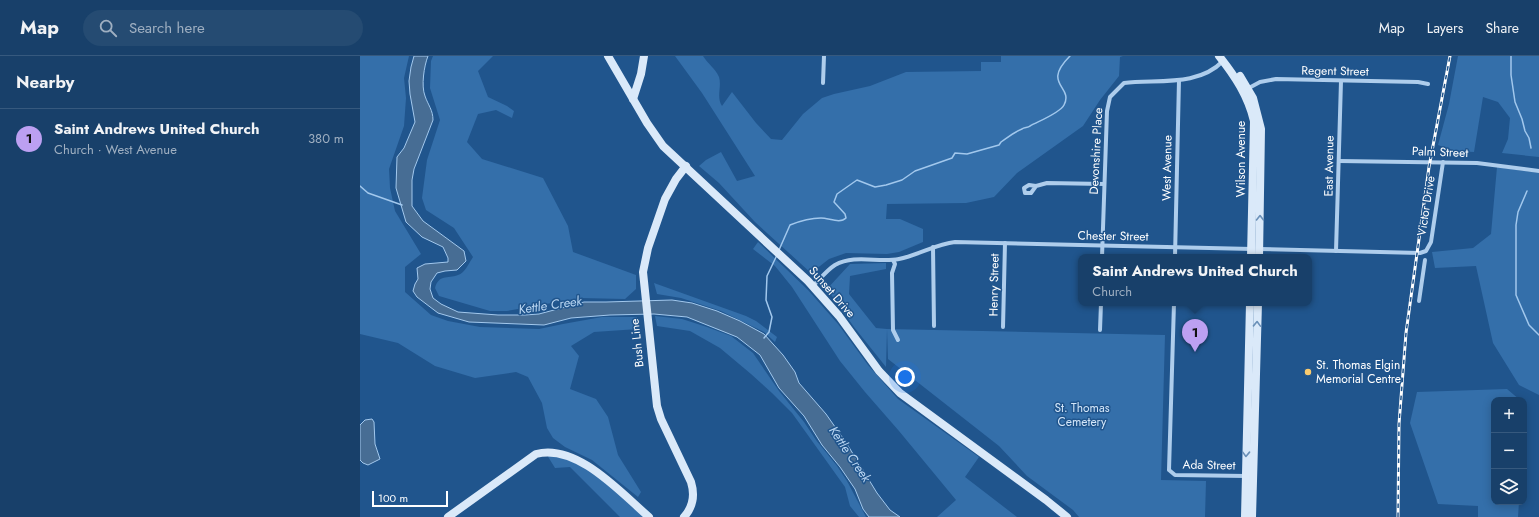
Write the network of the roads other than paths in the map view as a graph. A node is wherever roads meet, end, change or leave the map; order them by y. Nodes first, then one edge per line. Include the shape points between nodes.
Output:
1 (608, 56) edge
2 (644, 56) edge
3 (824, 56) edge
4 (1221, 58) edge
5 (1179, 80) junction
6 (1341, 81) junction
7 (823, 83) dead end
8 (1428, 84) dead end
9 (1246, 89) junction
10 (633, 99) junction
11 (1339, 161) junction
12 (1443, 162) junction
13 (686, 166) junction
14 (1539, 171) edge
15 (1104, 184) junction
16 (1036, 186) dead end
17 (1005, 243) junction
18 (1102, 246) junction
19 (933, 247) junction
20 (1175, 247) junction
21 (1336, 251) junction
22 (1426, 251) joint
23 (1255, 253) edge
24 (1102, 254) edge
25 (1175, 254) edge
26 (893, 260) junction
27 (1425, 260) dead end
28 (813, 286) junction
29 (1419, 301) dead end
30 (1101, 306) edge
31 (1174, 306) edge
32 (1250, 306) edge
33 (1258, 306) edge
34 (934, 326) dead end
35 (1003, 327) dead end
36 (1100, 330) dead end
37 (898, 340) dead end
38 (1251, 406) junction
39 (1249, 476) junction
40 (1248, 514) edge
41 (448, 517) edge
42 (649, 517) edge
43 (684, 517) edge
44 (1067, 517) edge

1 - 10 street, Sunset Drive
2 - 10 street
3 - 7 street
4 - 5 street via 1207,73
4 - 9 street, Wilson Avenue
5 - 15 street, Devonshire Place via 1124,83 1113,92 1107,111
5 - 20 street, West Avenue
6 - 8 street, Regent Street
6 - 9 street, Regent Street via 1270,80
6 - 11 street, East Avenue
9 - 23 street, Wilson Avenue via 1255,128
10 - 13 street, Sunset Drive via 658,139
11 - 12 street, Palm Street
11 - 21 street, East Avenue
12 - 14 street, Palm Street via 1477,163
12 - 22 street, Victor Drive via 1431,242
13 - 28 street, Sunset Drive
13 - 43 street, Bush Line via 669,191 648,248 643,272 655,399 658,412 692,487 692,502
15 - 16 street via 1047,183
15 - 18 street, Devonshire Place
17 - 18 street, Chester Street
17 - 19 street, Chester Street via 955,242
17 - 35 street, Henry Street
18 - 20 street, Chester Street
18 - 24 street, Devonshire Place
19 - 26 street, Chester Street
19 - 34 street
20 - 23 street, Chester Street
20 - 25 street, West Avenue
21 - 22 street, Chester Street
21 - 23 street, Chester Street
26 - 28 street, Chester Street via 856,259 842,262 834,266
26 - 37 street via 893,330
27 - 29 street
28 - 44 street, Sunset Drive via 839,316 879,372 900,393
30 - 36 street
31 - 39 street, Ada Street via 1168,467 1175,474
32 - 38 street
38 -> 33 street
38 - 39 street
39 - 40 street
41 - 42 street via 536,454 549,452 567,456 589,466

